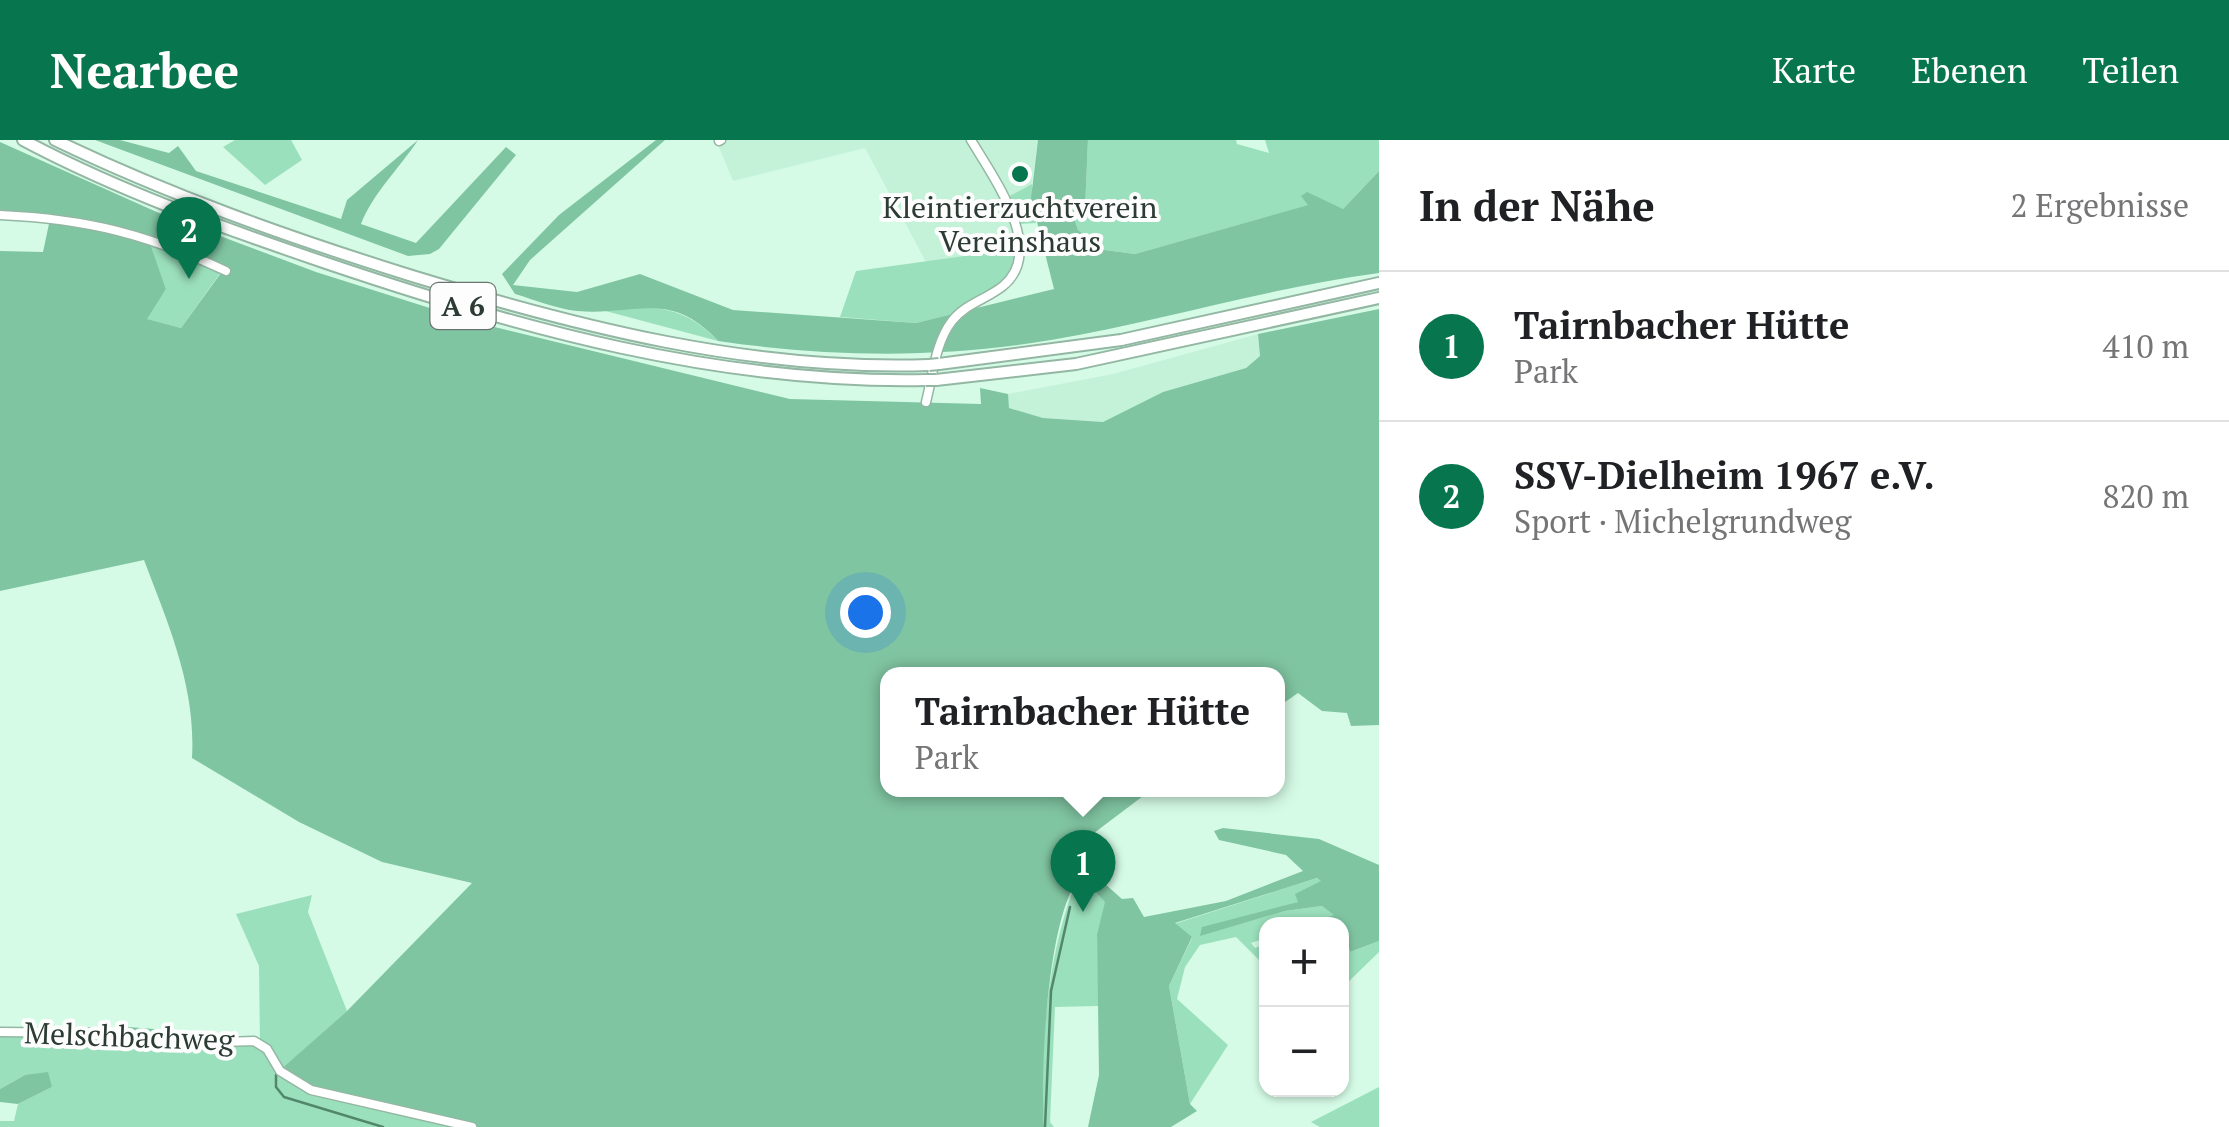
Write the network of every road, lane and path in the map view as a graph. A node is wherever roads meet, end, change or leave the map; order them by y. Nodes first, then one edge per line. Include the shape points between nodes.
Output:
1 (23, 140) edge
2 (55, 140) edge
3 (972, 140) edge
4 (0, 215) edge
5 (226, 271) dead end
6 (1379, 283) edge
7 (1379, 298) edge
8 (926, 402) dead end
9 (0, 1032) edge
10 (472, 1127) edge

1 - 7 highway, A 6 via 279,247 574,338 760,374 931,380 1076,364
2 - 6 highway, A 6 via 283,233 544,314 721,354 814,364 934,365 1121,340
3 - 8 street via 1020,237 1020,261 1005,285 964,308 948,328
4 - 5 street via 137,233
9 - 10 street, Melschbachweg via 254,1041 280,1072 311,1090

